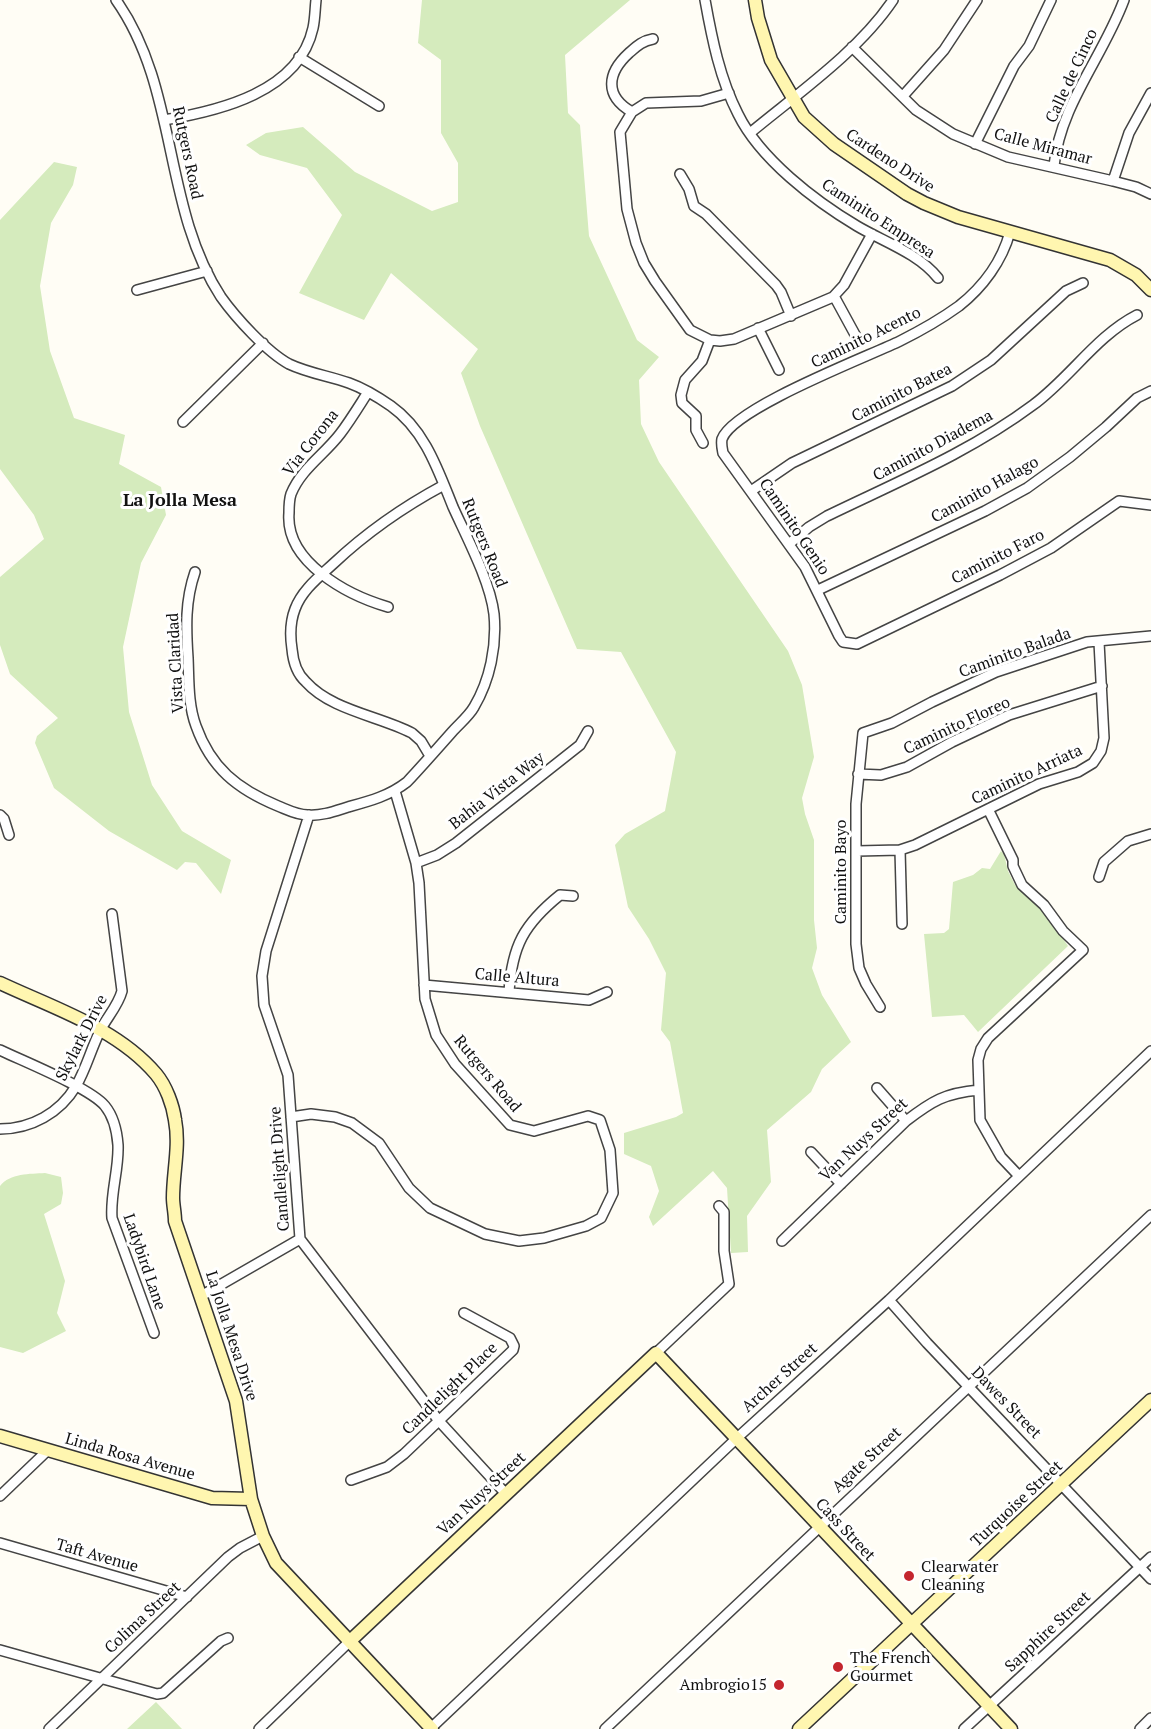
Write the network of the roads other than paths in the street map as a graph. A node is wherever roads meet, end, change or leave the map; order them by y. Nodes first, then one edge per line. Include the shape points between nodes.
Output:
1 (116, 0) edge
2 (316, 0) edge
3 (705, 0) edge
4 (755, 0) edge
5 (893, 0) edge
6 (977, 0) edge
7 (1052, 0) edge
8 (1124, 0) edge
9 (653, 39) dead end
10 (852, 47) junction
11 (299, 57) junction
12 (729, 93) junction
13 (1151, 93) edge
14 (903, 96) junction
15 (792, 98) junction
16 (379, 106) dead end
17 (632, 112) junction
18 (164, 120) junction
19 (750, 133) junction
20 (975, 144) junction
21 (1054, 166) junction
22 (680, 174) dead end
23 (1113, 181) junction
24 (1151, 194) edge
25 (1010, 232) junction
26 (872, 234) junction
27 (207, 271) junction
28 (938, 278) dead end
29 (1083, 283) dead end
30 (137, 290) dead end
31 (1151, 290) edge
32 (834, 296) junction
33 (1137, 315) dead end
34 (791, 316) junction
35 (758, 328) junction
36 (710, 340) junction
37 (858, 340) dead end
38 (263, 343) junction
39 (779, 370) dead end
40 (1151, 391) edge
41 (368, 392) junction
42 (183, 422) dead end
43 (703, 442) dead end
44 (723, 453) joint
45 (444, 485) junction
46 (751, 491) junction
47 (1151, 505) edge
48 (789, 544) junction
49 (195, 572) dead end
50 (322, 573) junction
51 (818, 590) junction
52 (388, 607) dead end
53 (1151, 636) edge
54 (1099, 642) junction
55 (857, 644) joint
56 (1102, 686) junction
57 (588, 731) dead end
58 (863, 733) joint
59 (430, 756) junction
60 (858, 774) junction
61 (395, 791) junction
62 (988, 809) junction
63 (0, 814) edge
64 (309, 816) junction
65 (1151, 834) edge
66 (9, 835) dead end
67 (857, 850) junction
68 (900, 850) junction
69 (416, 863) junction
70 (1099, 877) dead end
71 (573, 896) dead end
72 (112, 914) dead end
73 (902, 924) dead end
74 (0, 983) edge
75 (424, 985) junction
76 (607, 992) dead end
77 (509, 993) junction
78 (880, 1007) dead end
79 (100, 1030) junction
80 (0, 1050) edge
81 (1151, 1051) edge
82 (76, 1087) junction
83 (877, 1088) dead end
84 (979, 1090) junction
85 (291, 1117) junction
86 (906, 1121) junction
87 (0, 1129) edge
88 (811, 1152) dead end
89 (1019, 1176) junction
90 (841, 1184) junction
91 (719, 1206) dead end
92 (1151, 1215) edge
93 (300, 1239) junction
94 (782, 1241) dead end
95 (201, 1296) junction
96 (889, 1300) junction
97 (464, 1313) dead end
98 (154, 1333) dead end
99 (656, 1353) junction
100 (968, 1386) junction
101 (1151, 1400) edge
102 (439, 1421) junction
103 (0, 1436) edge
104 (737, 1437) junction
105 (48, 1450) junction
106 (351, 1480) dead end
107 (1062, 1484) junction
108 (506, 1494) junction
109 (0, 1496) edge
110 (251, 1499) junction
111 (819, 1526) junction
112 (263, 1536) junction
113 (0, 1543) edge
114 (1151, 1557) edge
115 (1140, 1567) junction
116 (1151, 1579) edge
117 (186, 1597) junction
118 (912, 1624) junction
119 (228, 1638) dead end
120 (350, 1641) junction
121 (0, 1650) edge
122 (99, 1679) junction
123 (989, 1706) junction
124 (1151, 1718) edge
125 (49, 1729) edge
126 (259, 1729) edge
127 (431, 1729) edge
128 (605, 1729) edge
129 (799, 1729) edge
130 (964, 1729) edge
131 (1011, 1729) edge
132 (1140, 1729) edge

1 - 18 street, Rutgers Road via 149,65
2 - 11 street via 313,29
3 - 12 street, Caminito Empresa
4 - 15 street, Cardeno Drive via 771,60
5 - 10 street
6 - 14 street via 945,50
7 - 20 street
8 - 21 street, Calle de Cinco via 1064,122
9 - 17 street via 643,41 619,62 612,77 614,97
10 - 14 street, Calle Miramar
10 - 15 street
11 - 16 street
11 - 18 street via 279,80 247,98 204,113
12 - 17 street via 701,101 646,103
12 - 19 street, Caminito Empresa
13 - 23 street via 1129,133
14 - 20 street, Calle Miramar via 916,110
15 - 19 street
15 - 25 street, Cardeno Drive via 813,127 907,194 958,217
17 - 36 street via 620,132 627,209 636,243 655,281 690,330
18 - 27 street, Rutgers Road via 186,219
19 - 26 street, Caminito Empresa via 781,170 828,207
20 - 21 street, Calle Miramar via 1008,157
21 - 23 street, Calle Miramar
22 - 34 street via 694,206 776,285
23 - 24 street, Calle Miramar
25 - 31 street, Cardeno Drive via 1112,261 1136,275
25 - 44 street, Caminito Acento via 985,281 960,305 903,339 753,410 726,433 722,439
26 - 28 street, Caminito Empresa via 928,265
26 - 32 street
27 - 30 street
27 - 38 street, Rutgers Road via 236,317
29 - 46 street, Caminito Batea via 1066,291 991,360 952,386 792,464
32 - 34 street
32 - 37 street
33 - 48 street, Caminito Diadema via 1118,325 1060,382 1011,422 961,451 827,516
34 - 35 street
35 - 36 street via 734,339
35 - 39 street
36 - 43 street via 681,395 682,403 696,416 696,430
38 - 41 street, Rutgers Road via 288,363
38 - 42 street
40 - 51 street, Caminito Halago via 1137,398 1070,458 1027,488
41 - 45 street, Rutgers Road via 410,423 431,454
41 - 50 street, Via Corona via 339,435 301,475 290,496 288,523 293,541 305,559
44 - 46 street, Caminito Genio
45 - 50 street via 362,537
45 - 59 street, Rutgers Road via 487,587 494,614 493,655 473,709
46 - 48 street, Caminito Genio
47 - 55 street, Caminito Faro via 1119,501 1051,548
48 - 51 street, Caminito Genio
49 - 64 street, Vista Claridad via 185,618 191,704 206,751 224,775 259,798
50 - 52 street, Via Corona via 368,601
50 - 59 street via 306,590 290,633 293,662 304,681 322,697 412,733
51 - 55 street, Caminito Genio via 843,642
53 - 54 street, Caminito Balada
54 - 56 street, Caminito Arriata
54 - 58 street, Caminito Balada via 1087,642 996,672 892,723
56 - 60 street, Caminito Floreo via 1009,715 908,766 881,775
56 - 62 street, Caminito Arriata via 1104,738 1093,764
57 - 69 street, Bahia Vista Way via 580,745 456,843
58 - 60 street, Caminito Bayo
59 - 61 street, Rutgers Road
60 - 67 street, Caminito Bayo
61 - 64 street, Vista Claridad
61 - 69 street, Rutgers Road
62 - 68 street, Caminito Arriata
62 - 84 street via 1013,860 1017,879 1083,950 988,1038 978,1060
63 - 66 street
64 - 85 street, Candlelight Drive via 266,951 262,976 264,1005 288,1075
65 - 70 street via 1128,841 1104,862
67 - 68 street, Caminito Arriata
67 - 78 street, Caminito Bayo via 859,968
68 - 73 street
69 - 75 street, Rutgers Road
71 - 77 street via 560,895 546,906 520,939 511,966
72 - 79 street, Skylark Drive via 122,991
74 - 79 street, La Jolla Mesa Drive
75 - 77 street, Calle Altura
75 - 85 street, Rutgers Road via 436,1035 455,1064 510,1125 534,1131 588,1116 600,1120 610,1150 613,1192 601,1218 544,1238 519,1240 485,1234 430,1208 409,1188 379,1143 352,1123 311,1114
76 - 77 street, Calle Altura via 589,999
79 - 82 street, Skylark Drive
79 - 95 street, La Jolla Mesa Drive via 158,1076 169,1097 176,1121 176,1221
80 - 82 street, Ladybird Lane
81 - 89 street, Archer Street
82 - 87 street, Skylark Drive via 56,1110 34,1124
82 - 98 street, Ladybird Lane via 106,1107 115,1123 118,1146 112,1218
83 - 86 street
84 - 86 street, Van Nuys Street via 928,1103
84 - 89 street via 980,1120 1001,1157
85 - 93 street, Candlelight Drive
86 - 90 street, Van Nuys Street
88 - 90 street
89 - 96 street, Archer Street
90 - 94 street, Van Nuys Street
91 - 99 street, Van Nuys Street via 724,1212 729,1284
92 - 100 street, Agate Street
93 - 95 street
93 - 102 street, Candlelight Drive
95 - 110 street, La Jolla Mesa Drive via 236,1401
96 - 100 street, Dawes Street
96 - 104 street, Archer Street
97 - 102 street, Candlelight Place via 510,1338 514,1346
99 - 104 street, Cass Street
99 - 108 street, Van Nuys Street
100 - 107 street, Dawes Street
100 - 111 street, Agate Street
101 - 107 street, Turquoise Street
102 - 106 street, Candlelight Place via 387,1467
102 - 108 street, Candlelight Drive
103 - 105 street, Linda Rosa Avenue
104 - 111 street, Cass Street
104 - 127 street, Archer Street
105 - 109 street
105 - 110 street, Linda Rosa Avenue via 212,1498
107 - 115 street, Dawes Street
107 - 118 street, Turquoise Street
108 - 120 street, Van Nuys Street
110 - 112 street, La Jolla Mesa Drive
111 - 118 street, Cass Street
111 - 128 street, Agate Street
112 - 117 street, Colima Street via 228,1557
112 - 120 street, La Jolla Mesa Drive via 276,1563
113 - 117 street, Taft Avenue
114 - 115 street, Sapphire Street
115 - 116 street, Dawes Street
115 - 123 street, Sapphire Street
117 - 122 street, Colima Street
118 - 123 street, Cass Street
118 - 129 street, Turquoise Street
119 - 122 street via 163,1694
120 - 126 street, Van Nuys Street
120 - 127 street, La Jolla Mesa Drive
121 - 122 street
122 - 125 street, Colima Street
123 - 130 street, Sapphire Street
123 - 131 street, Cass Street
124 - 132 street

